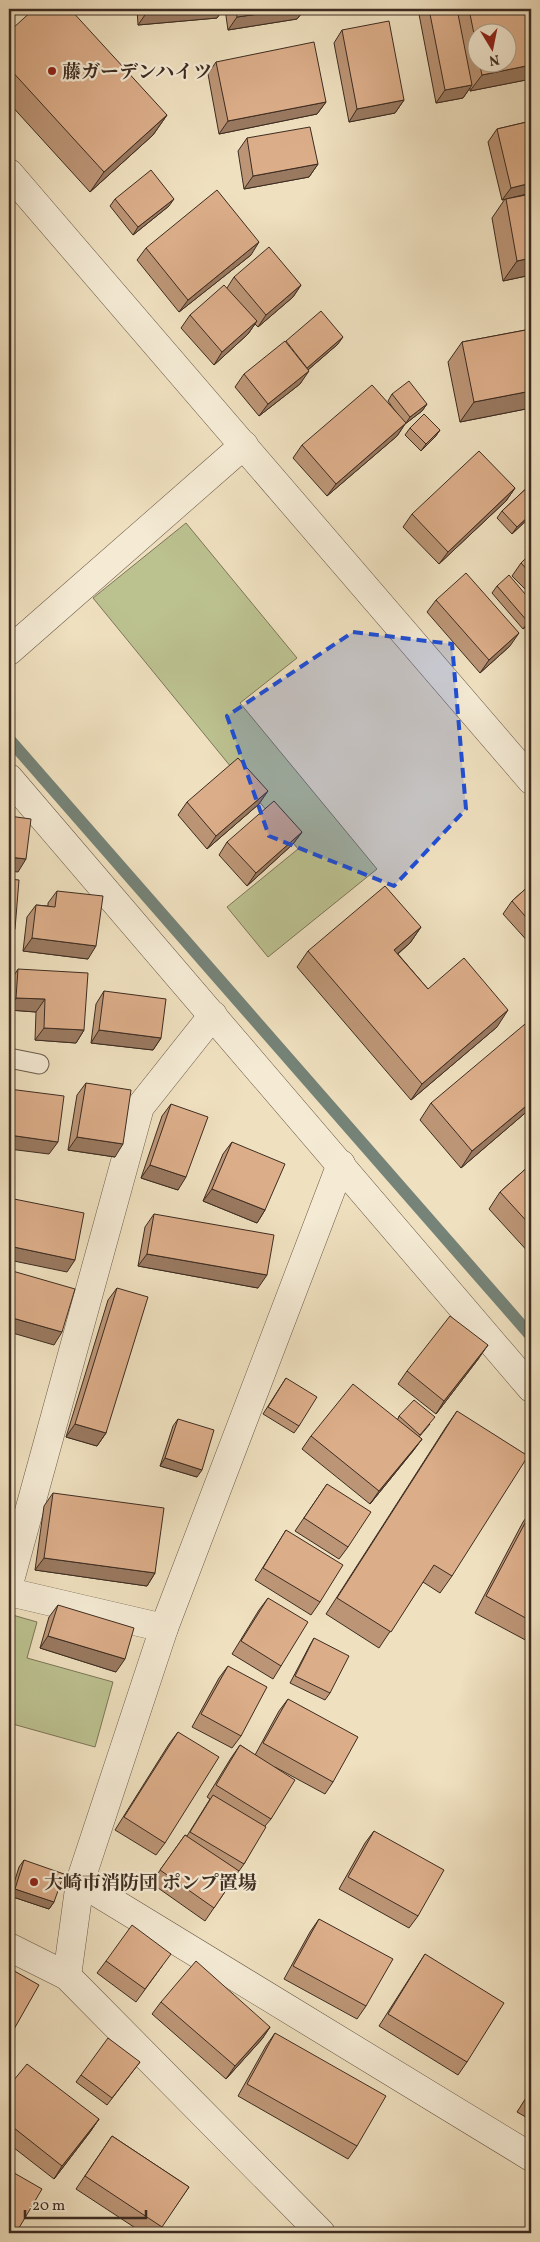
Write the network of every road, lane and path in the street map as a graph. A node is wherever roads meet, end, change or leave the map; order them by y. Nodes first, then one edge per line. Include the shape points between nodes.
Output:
1 (9, 173) edge
2 (244, 446) junction
3 (9, 651) edge
4 (9, 778) edge
5 (531, 780) edge
6 (214, 1015) junction
7 (9, 1058) edge
8 (39, 1064) dead end
9 (341, 1164) junction
10 (531, 1388) edge
11 (9, 1584) edge
12 (9, 1592) edge
13 (164, 1628) junction
14 (80, 1882) junction
15 (9, 1946) edge
16 (67, 1976) junction
17 (531, 2157) edge
18 (321, 2233) edge

1 - 2 street
2 - 3 street
2 - 5 street
4 - 6 street
6 - 9 street
6 - 11 street via 140,1107
7 - 8 lane
9 - 10 street
9 - 13 street
12 - 13 street
13 - 14 street
14 - 16 street
14 - 17 street
15 - 16 street
16 - 18 street

